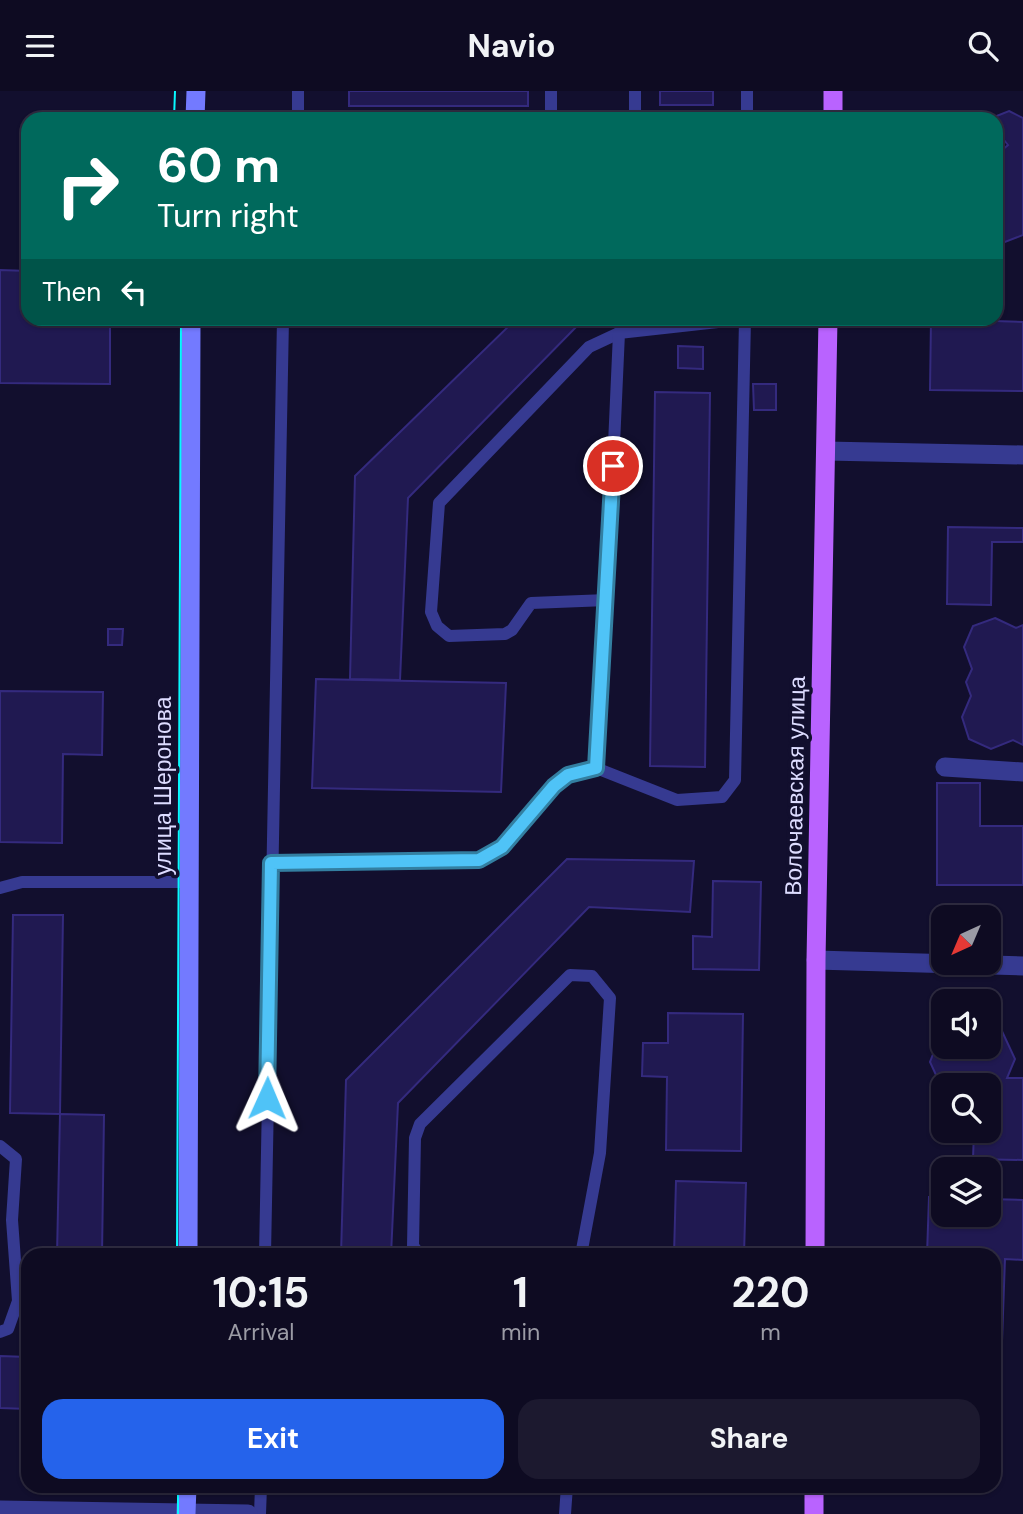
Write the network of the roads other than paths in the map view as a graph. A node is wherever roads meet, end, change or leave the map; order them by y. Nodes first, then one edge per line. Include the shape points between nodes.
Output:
1 (196, 91) edge
2 (298, 91) edge
3 (551, 91) edge
4 (635, 91) edge
5 (747, 91) edge
6 (833, 91) edge
7 (195, 112) edge
8 (298, 112) edge
9 (551, 112) edge
10 (635, 112) edge
11 (747, 112) edge
12 (833, 112) edge
13 (191, 326) edge
14 (283, 326) edge
15 (682, 326) edge
16 (745, 326) edge
17 (828, 326) edge
18 (619, 333) junction
19 (826, 451) junction
20 (1023, 455) edge
21 (607, 600) junction
22 (945, 767) dead end
23 (596, 768) junction
24 (1023, 772) edge
25 (271, 863) junction
26 (187, 882) junction
27 (0, 888) edge
28 (816, 960) junction
29 (1023, 966) edge
30 (0, 1146) edge
31 (6, 1219) edge
32 (188, 1248) edge
33 (265, 1248) edge
34 (414, 1248) edge
35 (582, 1248) edge
36 (815, 1248) edge
37 (0, 1332) edge
38 (187, 1493) edge
39 (261, 1493) edge
40 (566, 1493) edge
41 (814, 1493) edge
42 (0, 1510) edge
43 (186, 1513) edge
44 (248, 1514) edge
45 (260, 1514) edge
46 (565, 1514) edge
47 (814, 1514) edge

1 - 7 main road
2 - 8 lane
3 - 9 lane
4 - 10 lane
5 - 11 lane
6 - 12 main road
13 - 26 main road, улица Шеронова
14 - 25 lane
15 - 18 lane
16 - 23 lane via 735,780 722,797 677,800
17 - 19 main road, Волочаевская улица
18 - 21 lane
18 - 21 lane via 589,347 439,503 431,612 437,626 449,636 505,634 531,603
19 - 20 street
19 - 28 main road, Волочаевская улица
21 - 23 lane
22 - 24 street
23 - 25 lane via 568,775 554,786 502,847 479,860
25 - 33 lane
26 - 27 lane via 22,882
26 - 32 main road, улица Шеронова
28 - 29 street
28 - 36 main road, Волочаевская улица
30 - 31 lane via 16,1159
31 - 37 lane via 18,1301 8,1329
34 - 35 lane via 415,1138 420,1124 570,975 592,976 610,998 600,1153
38 - 43 main road
39 - 45 lane
40 - 46 lane
41 - 47 main road
42 - 43 street
43 - 44 street

